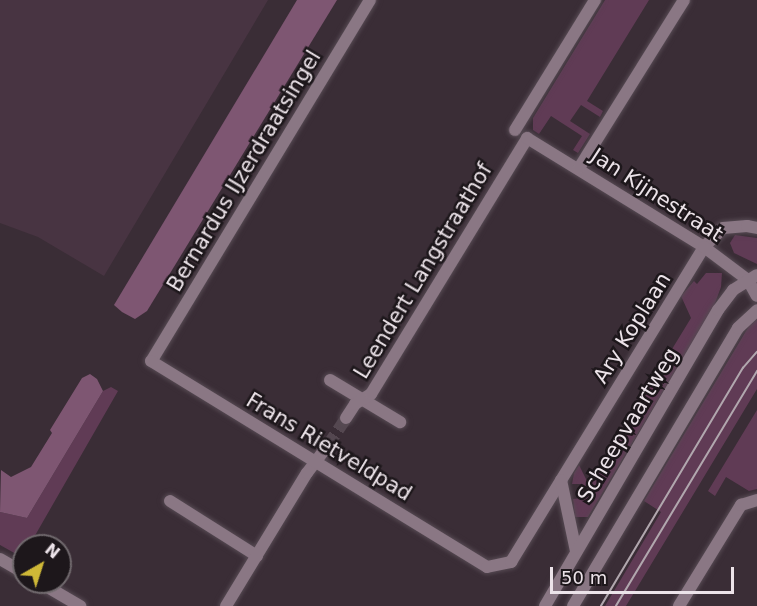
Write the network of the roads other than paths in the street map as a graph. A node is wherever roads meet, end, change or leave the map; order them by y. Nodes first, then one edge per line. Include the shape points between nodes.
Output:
1 (370, 0) edge
2 (595, 0) edge
3 (684, 0) edge
4 (515, 130) dead end
5 (527, 138) joint
6 (579, 168) junction
7 (757, 228) edge
8 (704, 247) junction
9 (753, 277) edge
10 (757, 296) edge
11 (757, 310) edge
12 (151, 361) joint
13 (330, 380) dead end
14 (363, 400) junction
15 (346, 418) tunnel mouth
16 (400, 422) dead end
17 (328, 445) tunnel mouth
18 (316, 462) junction
19 (561, 480) junction
20 (757, 500) edge
21 (170, 501) dead end
22 (576, 551) junction
23 (257, 556) junction
24 (487, 567) joint
25 (60, 594) edge
26 (80, 606) edge
27 (226, 606) edge
28 (545, 606) edge
29 (573, 606) edge
30 (679, 606) edge

1 - 12 street, Bernardus IJzerdraatsingel
2 - 4 street
3 - 6 street
5 - 6 street, Jan Kijnestraat
5 - 14 street, Leendert Langstraathof via 372,394
6 - 8 street, Jan Kijnestraat
7 - 8 street, Ary Koplaan via 723,228
8 - 9 street, Jan Kijnestraat
8 - 19 street, Ary Koplaan
9 - 10 street, Jan Kijnestraat
9 - 22 street, Scheepvaartweg via 733,290 718,310
11 - 29 street via 738,328
12 - 18 street, Frans Rietveldpad
13 - 14 street
14 - 15 street, Leendert Langstraathof via 355,404
14 - 16 street
17 - 18 street
18 - 23 street
18 - 24 street, Frans Rietveldpad
19 - 22 street
19 - 24 street, Ary Koplaan via 511,562
20 - 30 street via 741,505
21 - 23 street
22 - 28 street, Scheepvaartweg
23 - 27 street
25 - 26 street

